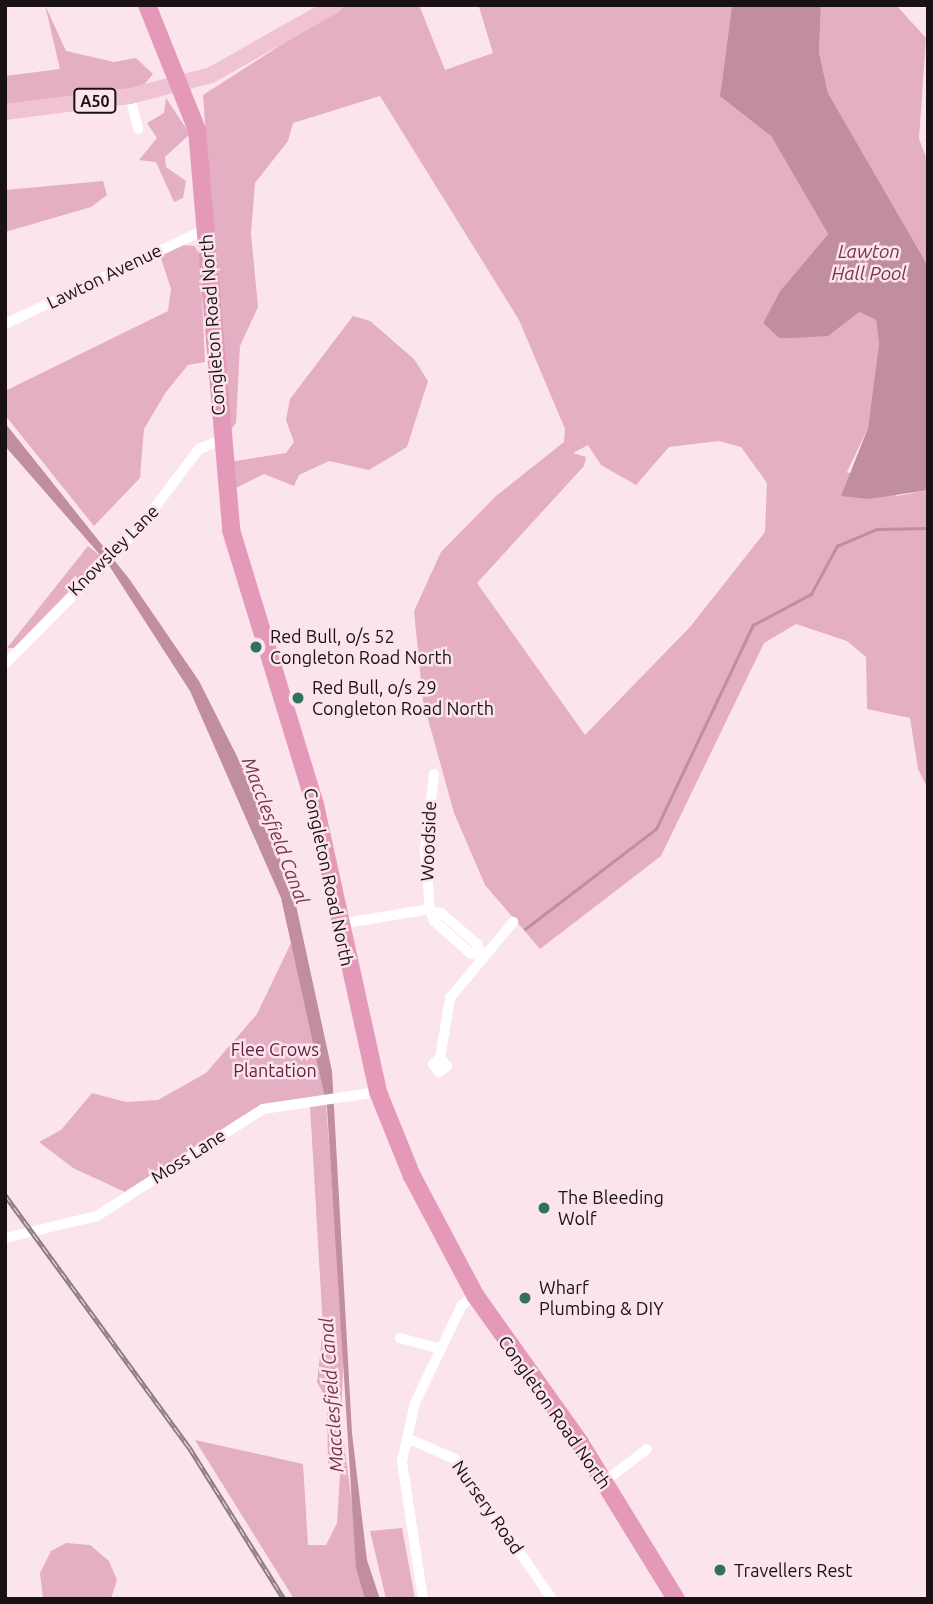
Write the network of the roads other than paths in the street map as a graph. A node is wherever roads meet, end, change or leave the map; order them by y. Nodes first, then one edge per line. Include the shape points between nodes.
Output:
1 (147, 5) edge
2 (335, 5) edge
3 (183, 84) junction
4 (130, 96) junction
5 (5, 112) edge
6 (138, 129) dead end
7 (204, 230) junction
8 (5, 324) edge
9 (221, 440) junction
10 (5, 664) edge
11 (434, 774) dead end
12 (431, 911) junction
13 (513, 922) dead end
14 (340, 924) junction
15 (482, 955) junction
16 (440, 1058) dead end
17 (378, 1092) junction
18 (9, 1238) edge
19 (475, 1295) junction
20 (401, 1337) dead end
21 (441, 1349) junction
22 (407, 1438) junction
23 (647, 1449) dead end
24 (604, 1482) junction
25 (423, 1599) edge
26 (552, 1599) edge
27 (676, 1599) edge

1 - 3 highway, Congleton Road North
2 - 3 main road, A50 via 211,75
3 - 4 main road, A50
3 - 7 highway, Congleton Road North via 199,142
4 - 5 main road, A50
4 - 6 street
7 - 8 street, Lawton Avenue
7 - 9 highway, Congleton Road North
9 - 10 street, Knowsley Lane via 199,450 176,485
9 - 14 highway, Congleton Road North via 243,577 293,725
11 - 12 street, Woodside via 425,851
12 - 14 street
12 - 15 street via 470,953
13 - 15 street
14 - 17 highway, Congleton Road North
15 - 16 street via 445,1010
17 - 18 street, Moss Lane via 321,1099 246,1117 97,1216
17 - 19 highway, Congleton Road North via 412,1176
19 - 21 street via 462,1306
19 - 24 highway, Congleton Road North
20 - 21 street
21 - 22 street
22 - 25 street via 406,1500
22 - 26 street, Nursery Road via 455,1459
23 - 24 street
24 - 27 highway, Congleton Road North

